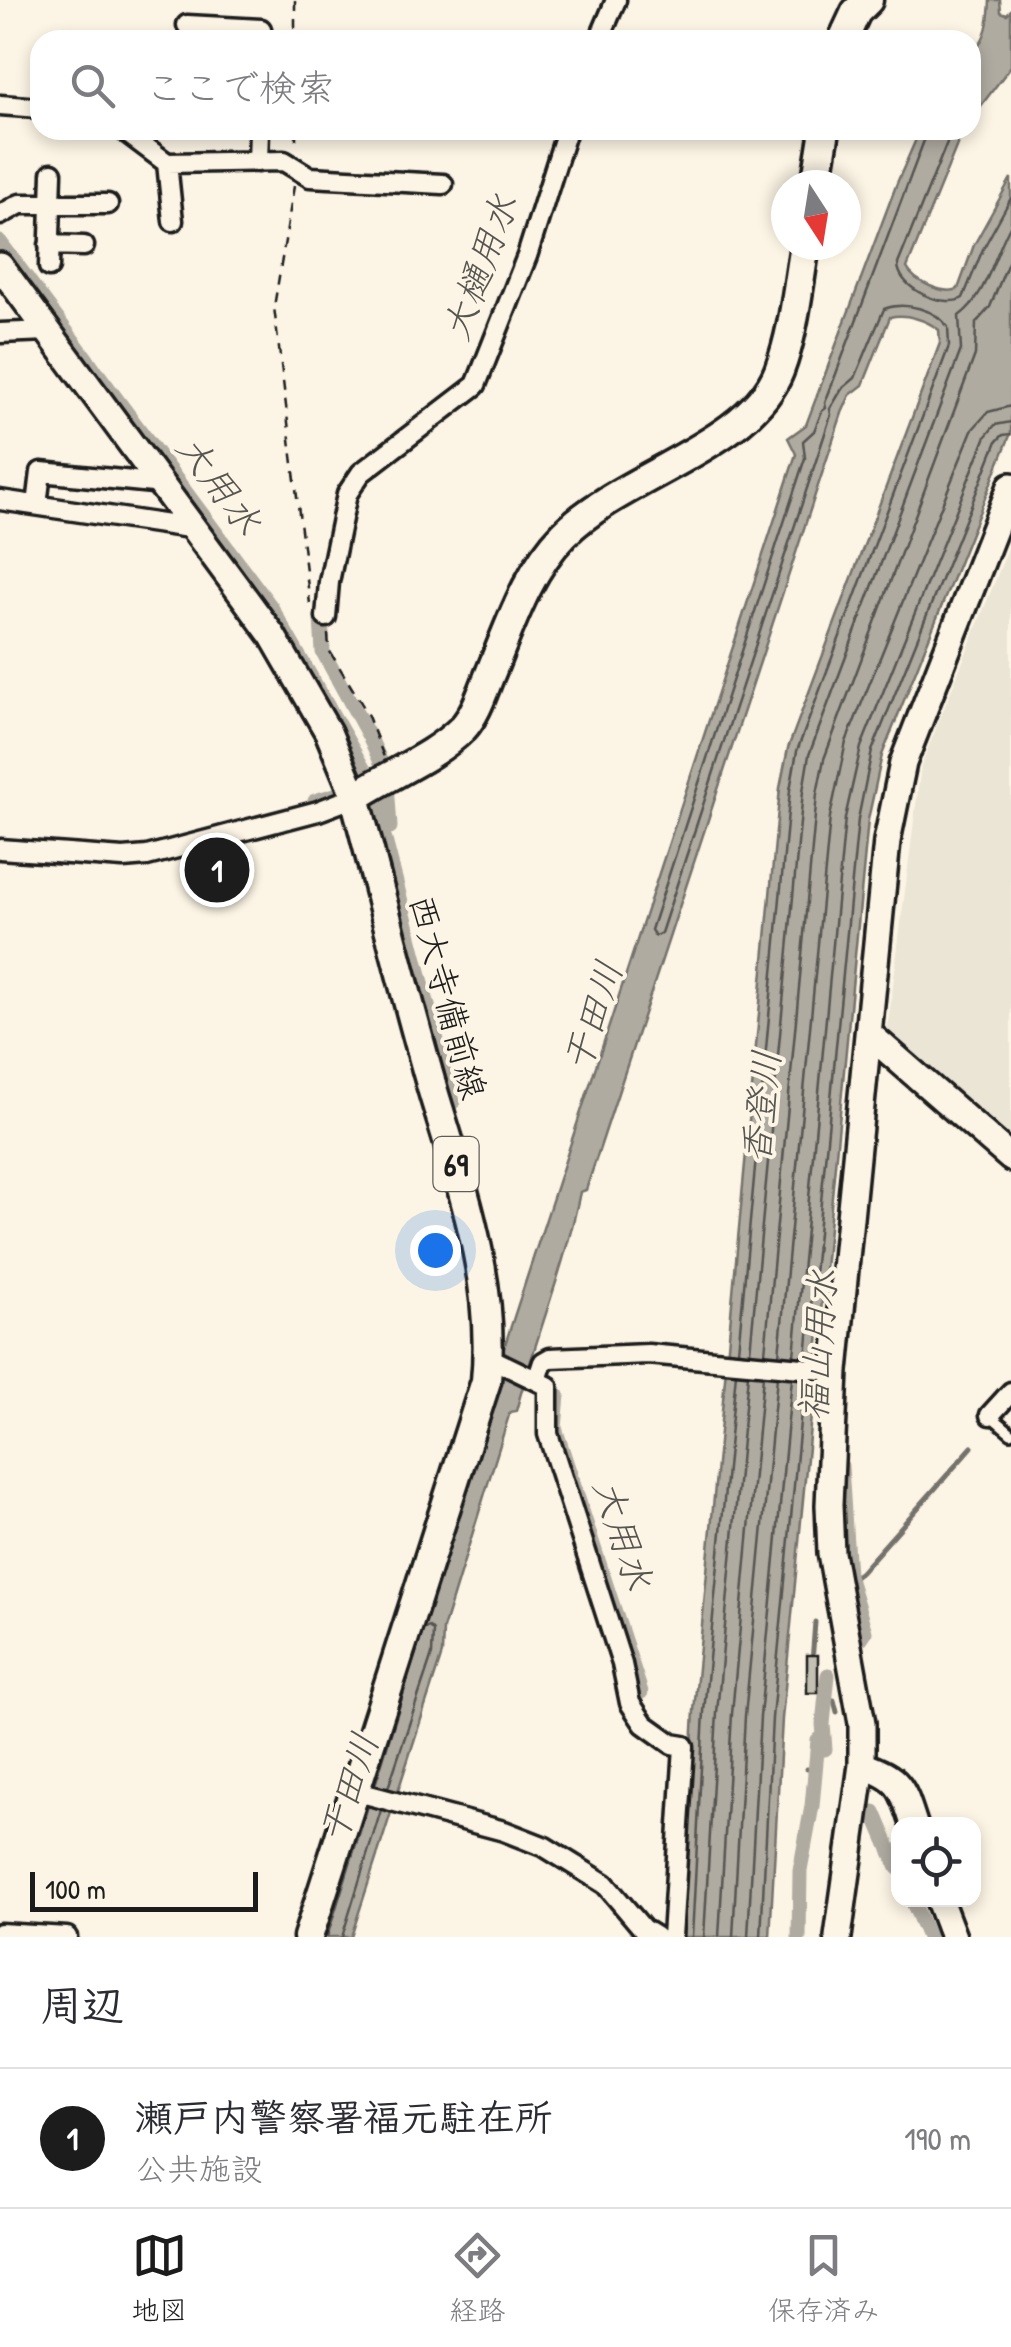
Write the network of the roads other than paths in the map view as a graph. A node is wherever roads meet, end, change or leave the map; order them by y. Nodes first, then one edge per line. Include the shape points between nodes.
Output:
1 (616, 0) edge
2 (868, 0) edge
3 (187, 25) dead end
4 (261, 30) edge
5 (604, 30) edge
6 (848, 30) edge
7 (0, 105) edge
8 (30, 107) edge
9 (137, 140) edge
10 (259, 140) edge
11 (565, 140) edge
12 (824, 140) edge
13 (167, 162) junction
14 (258, 162) junction
15 (819, 170) edge
16 (52, 173) dead end
17 (442, 184) dead end
18 (51, 204) junction
19 (108, 204) dead end
20 (0, 216) edge
21 (172, 221) dead end
22 (50, 244) junction
23 (84, 246) dead end
24 (802, 260) edge
25 (0, 266) edge
26 (49, 267) dead end
27 (48, 331) junction
28 (0, 333) edge
29 (163, 484) junction
30 (1009, 496) edge
31 (0, 500) edge
32 (37, 506) junction
33 (196, 529) junction
34 (326, 617) road end
35 (354, 798) junction
36 (0, 849) edge
37 (870, 1035) junction
38 (1011, 1158) edge
39 (493, 1359) junction
40 (830, 1371) junction
41 (534, 1378) junction
42 (1011, 1392) edge
43 (990, 1415) joint
44 (1011, 1432) edge
45 (862, 1765) junction
46 (357, 1792) junction
47 (912, 1817) edge
48 (942, 1907) edge
49 (0, 1934) edge
50 (68, 1937) edge
51 (308, 1937) edge
52 (656, 1937) edge
53 (672, 1937) edge
54 (838, 1937) edge
55 (953, 1937) edge

1 - 5 street
2 - 6 main road
3 - 4 street
7 - 8 street
9 - 13 street
10 - 14 street
11 - 34 street via 476,385 362,472 347,494
12 - 15 main road
13 - 14 street
13 - 21 street
14 - 17 street via 284,161 310,177
16 - 18 street
18 - 19 street
18 - 20 street via 20,204
18 - 22 street
22 - 23 street
22 - 26 street
24 - 35 main road via 778,374 755,408 609,498 563,535 523,593 465,726
25 - 27 street
27 - 28 street
27 - 29 street
29 - 32 street via 41,472
29 - 33 street
30 - 37 street via 902,763 887,841
31 - 32 street
32 - 33 street
33 - 35 street via 272,635 328,732
35 - 36 street via 147,856
35 - 39 main road, 西大寺備前線 / 69 via 468,1208
37 - 38 street
37 - 40 street
39 - 41 street
39 - 46 main road, 西大寺備前線 / 69
40 - 41 street via 648,1354 550,1358
40 - 45 street via 831,1554 862,1723
41 - 53 street via 548,1386 548,1434 630,1703 644,1724 684,1746
42 - 43 street
43 - 44 lane
45 - 47 street via 902,1787
45 - 54 street
46 - 51 main road, 西大寺備前線 / 69
46 - 52 street via 545,1847 605,1884
48 - 55 street
49 - 50 street

